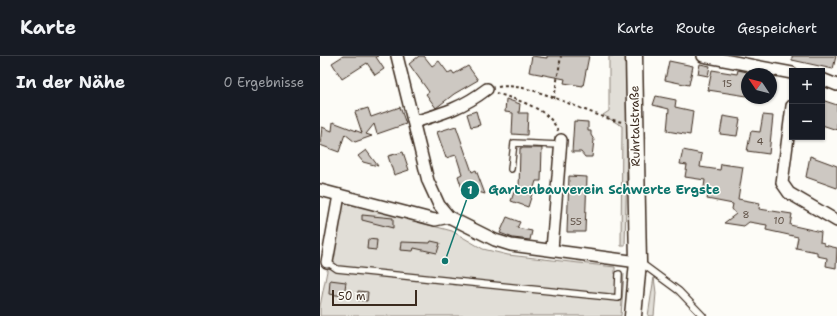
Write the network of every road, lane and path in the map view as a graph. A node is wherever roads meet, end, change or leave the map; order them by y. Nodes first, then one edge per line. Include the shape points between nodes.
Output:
1 (397, 56) edge
2 (561, 56) edge
3 (634, 56) edge
4 (704, 56) edge
5 (789, 72) edge
6 (825, 81) edge
7 (837, 85) edge
8 (487, 90) junction
9 (554, 99) junction
10 (414, 122) junction
11 (634, 124) junction
12 (789, 129) edge
13 (561, 142) junction
14 (511, 169) dead end
15 (320, 190) edge
16 (339, 195) junction
17 (448, 217) junction
18 (837, 221) edge
19 (552, 249) junction
20 (328, 262) joint
21 (638, 262) junction
22 (619, 274) dead end
23 (632, 316) edge
24 (703, 316) edge

1 - 10 street
2 - 9 path
3 - 11 main road, Ruhrtalstraße
4 - 5 street
6 - 7 street
8 - 9 path via 506,86
8 - 10 street via 469,103 449,112
8 - 13 path via 524,103 554,121
9 - 11 path via 602,117
10 - 17 street via 428,181 439,205
11 - 21 main road, Ruhrtalstraße
12 - 18 street via 782,182 789,193
13 - 14 lane via 514,143
13 - 19 street
15 - 16 street
16 - 17 street via 435,220
16 - 20 street
17 - 19 street via 506,243
19 - 21 street
20 - 22 lane via 337,269 618,298
21 - 23 main road, Ruhrtalstraße
21 - 24 lane via 679,291

